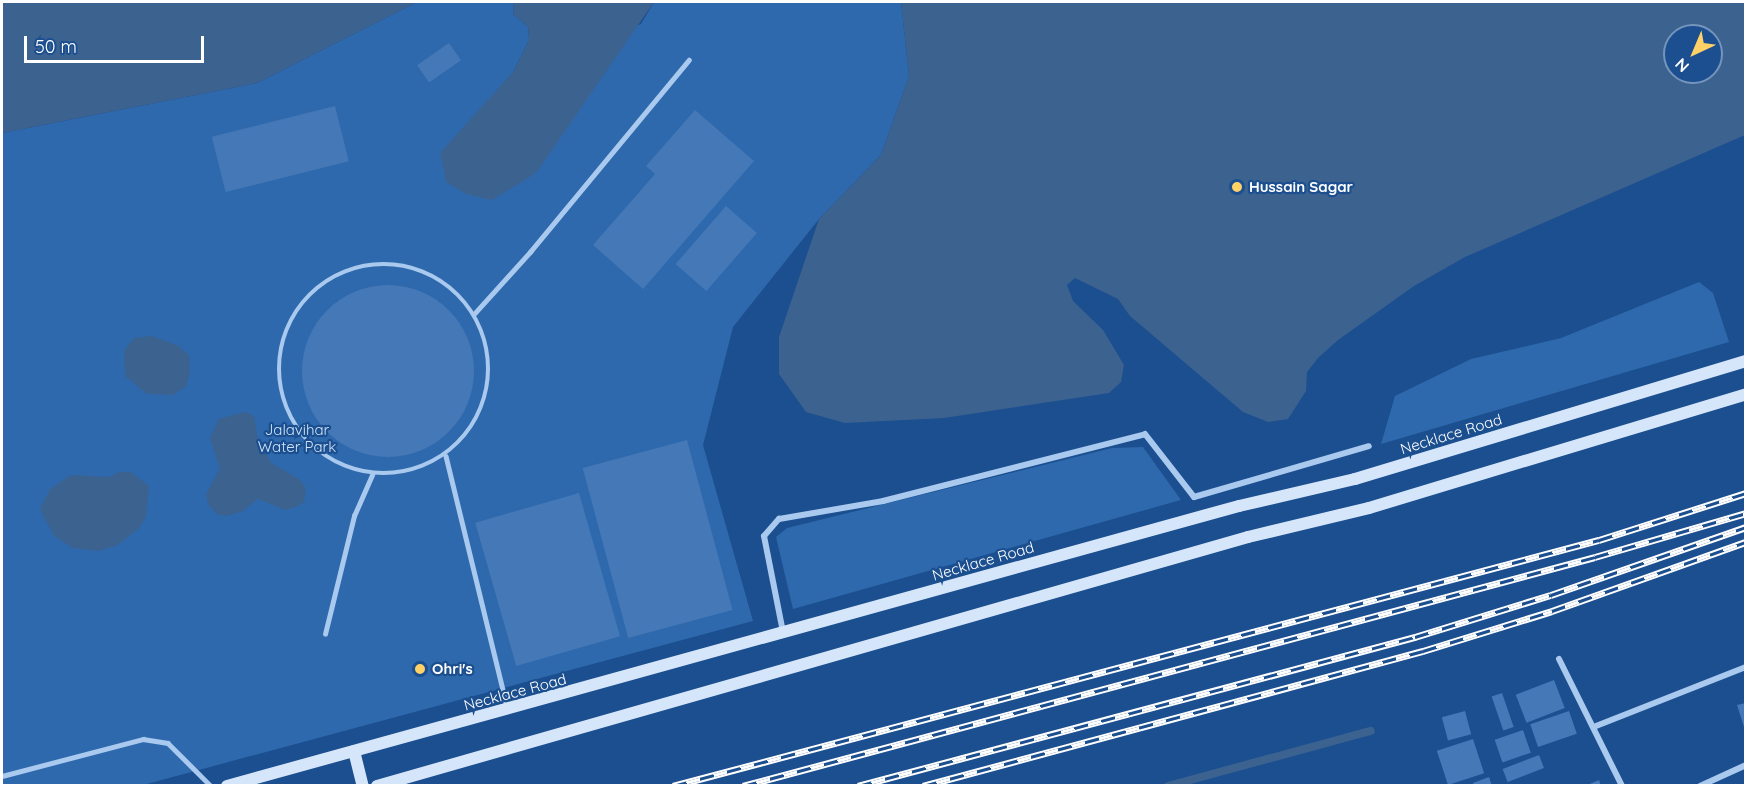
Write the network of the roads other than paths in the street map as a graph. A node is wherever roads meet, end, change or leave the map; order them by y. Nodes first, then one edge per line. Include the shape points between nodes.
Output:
1 (689, 60) dead end
2 (474, 314) junction
3 (1746, 361) edge
4 (1746, 394) edge
5 (1369, 446) dead end
6 (446, 456) junction
7 (372, 475) junction
8 (325, 634) dead end
9 (784, 634) junction
10 (1559, 659) dead end
11 (1746, 667) edge
12 (508, 710) junction
13 (1596, 726) junction
14 (354, 751) junction
15 (1746, 765) edge
16 (2, 776) edge
17 (268, 780) edge
18 (211, 786) edge
19 (227, 786) edge
20 (363, 786) edge
21 (377, 786) edge
22 (1622, 786) edge
23 (1700, 786) edge

1 - 2 lane
2 - 6 lane via 487,343 488,386 484,406 469,434
2 - 7 lane via 448,285 414,267 375,264 338,274 306,297 286,329 278,367 285,406 304,439 335,463
3 - 9 main road, Necklace Road via 1355,479 1239,506
4 - 21 main road via 1369,508 1248,537
5 - 9 street via 1194,497 1145,434 883,501 779,519 764,536
6 - 7 lane via 411,472
6 - 12 lane
7 - 8 lane via 354,516
9 - 12 main road, Necklace Road
10 - 13 street
11 - 13 street
12 - 14 main road, Necklace Road
13 - 22 street
14 - 17 main road, Necklace Road
14 - 20 main road
15 - 23 street
16 - 18 lane via 143,739 168,743
17 - 19 main road, Necklace Road

